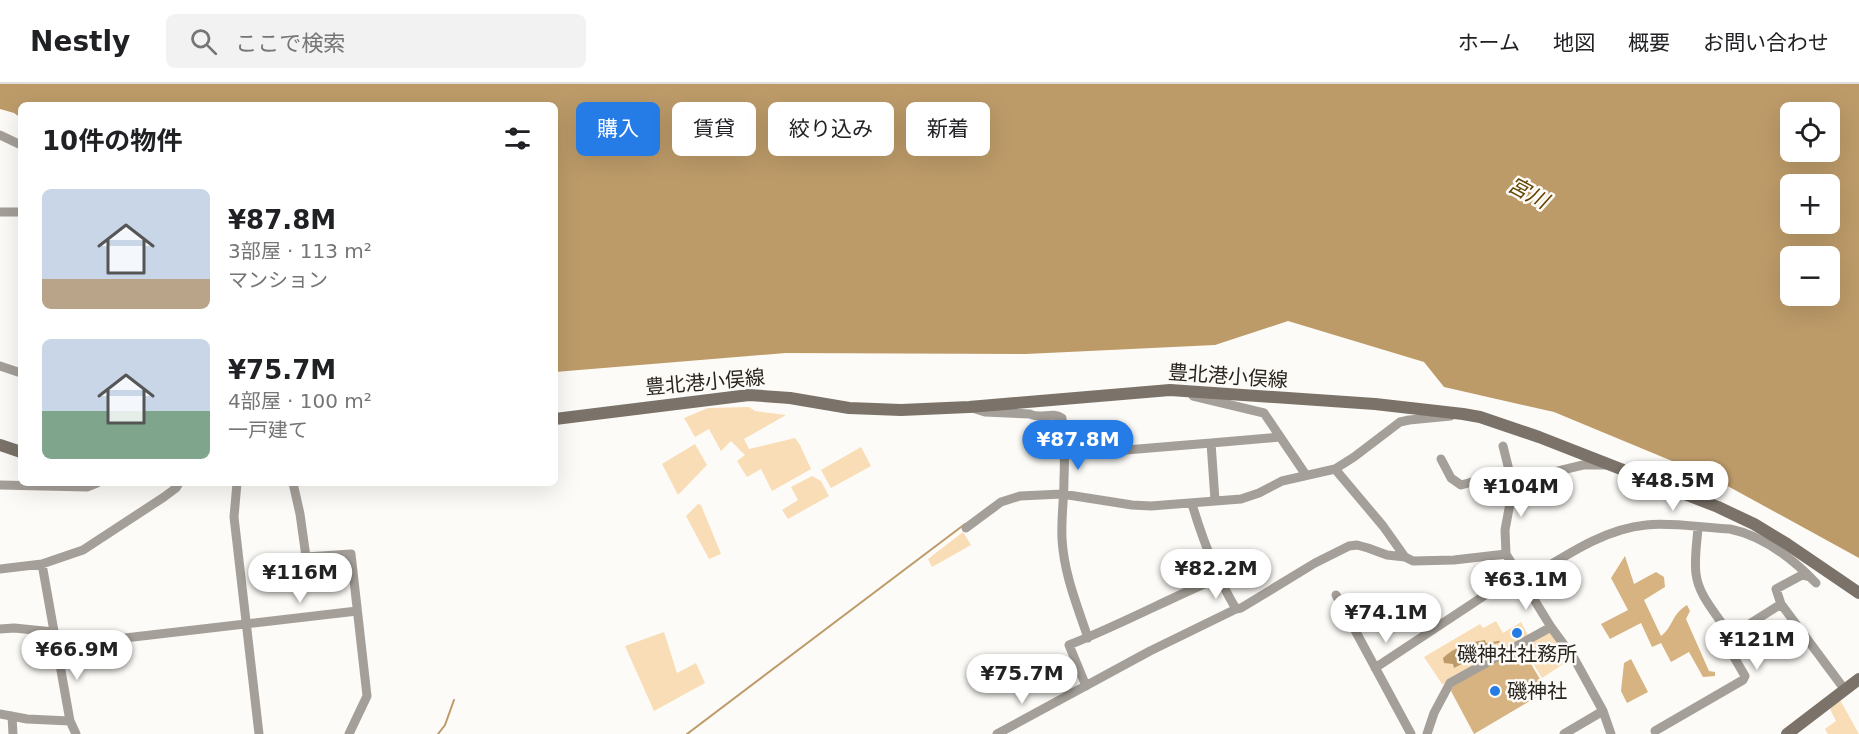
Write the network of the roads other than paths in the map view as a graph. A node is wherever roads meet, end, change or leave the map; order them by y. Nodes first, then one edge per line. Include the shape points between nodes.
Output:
1 (0, 135) edge
2 (18, 144) edge
3 (0, 212) edge
4 (18, 212) edge
5 (0, 366) edge
6 (18, 372) edge
7 (1170, 390) junction
8 (969, 407) junction
9 (1462, 414) junction
10 (558, 419) edge
11 (1280, 437) junction
12 (1211, 443) junction
13 (0, 445) edge
14 (1503, 446) dead end
15 (18, 451) edge
16 (1065, 455) junction
17 (1441, 459) dead end
18 (1610, 463) junction
19 (1335, 469) junction
20 (1508, 472) junction
21 (1306, 475) junction
22 (1512, 482) junction
23 (0, 485) edge
24 (18, 485) edge
25 (44, 486) edge
26 (90, 486) edge
27 (178, 486) edge
28 (237, 486) edge
29 (294, 486) edge
30 (1062, 494) junction
31 (1215, 500) junction
32 (1192, 504) junction
33 (1698, 527) junction
34 (966, 528) dead end
35 (1506, 554) junction
36 (1405, 557) junction
37 (42, 564) junction
38 (0, 569) edge
39 (1218, 578) junction
40 (1521, 578) junction
41 (1859, 593) edge
42 (1336, 596) dead end
43 (1781, 604) junction
44 (1236, 609) junction
45 (357, 611) junction
46 (246, 623) junction
47 (1551, 627) junction
48 (0, 630) edge
49 (54, 632) junction
50 (1730, 636) junction
51 (1088, 638) junction
52 (57, 646) junction
53 (1375, 669) junction
54 (1859, 679) edge
55 (1086, 686) junction
56 (1845, 690) junction
57 (1603, 711) junction
58 (0, 714) edge
59 (12, 716) junction
60 (70, 721) junction
61 (1655, 730) dead end
62 (13, 734) edge
63 (76, 734) edge
64 (259, 734) edge
65 (350, 734) edge
66 (997, 734) edge
67 (1411, 734) edge
68 (1427, 734) edge
69 (1564, 734) edge
70 (1611, 734) edge
71 (1787, 734) edge

1 - 2 street
3 - 4 street
5 - 6 street
7 - 8 main road, 豊北港小俣線
7 - 9 main road, 豊北港小俣線
7 - 11 street via 1264,413
8 - 10 main road, 豊北港小俣線 via 849,408 749,395
8 - 16 street via 1035,417 1058,415 1062,418
9 - 18 main road, 豊北港小俣線
9 - 19 street via 1400,423
11 - 12 street
11 - 21 street
12 - 16 street
12 - 31 street
13 - 15 main road
14 - 20 street
16 - 30 street
17 - 20 street via 1451,478 1461,485
18 - 22 street via 1583,465
18 - 41 main road, 豊北港小俣線 via 1754,524
19 - 21 street
19 - 36 street
20 - 22 street
21 - 31 street via 1241,499
22 - 35 street
23 - 24 street
25 - 26 street
27 - 37 street via 83,550
28 - 46 street via 234,517
29 - 45 street via 306,557 351,554
30 - 32 street via 1132,504
30 - 34 street via 1014,497
30 - 51 street via 1064,559
31 - 32 street
32 - 39 street
33 - 40 street via 1648,524 1618,531
33 - 43 street via 1730,529 1753,536 1784,555 1813,580 1802,576 1776,589
33 - 50 street via 1698,582
35 - 36 street via 1432,562
35 - 40 street
36 - 44 street via 1349,546
37 - 38 street
37 - 49 street
39 - 44 street
39 - 51 street
40 - 47 street
40 - 53 street
42 - 53 street
43 - 50 street
43 - 56 street
44 - 55 street
45 - 46 street
45 - 65 street via 367,696
46 - 52 street
46 - 64 street
47 - 57 street via 1575,660
47 - 68 street via 1450,684
48 - 49 street
49 - 52 street
50 - 61 street via 1724,640 1745,676 1743,680
51 - 55 street via 1069,645
52 - 60 street
53 - 67 street
54 - 56 main road
55 - 66 street
56 - 71 main road
57 - 69 street
57 - 70 street
58 - 59 street
59 - 60 street
59 - 62 street
60 - 63 street

